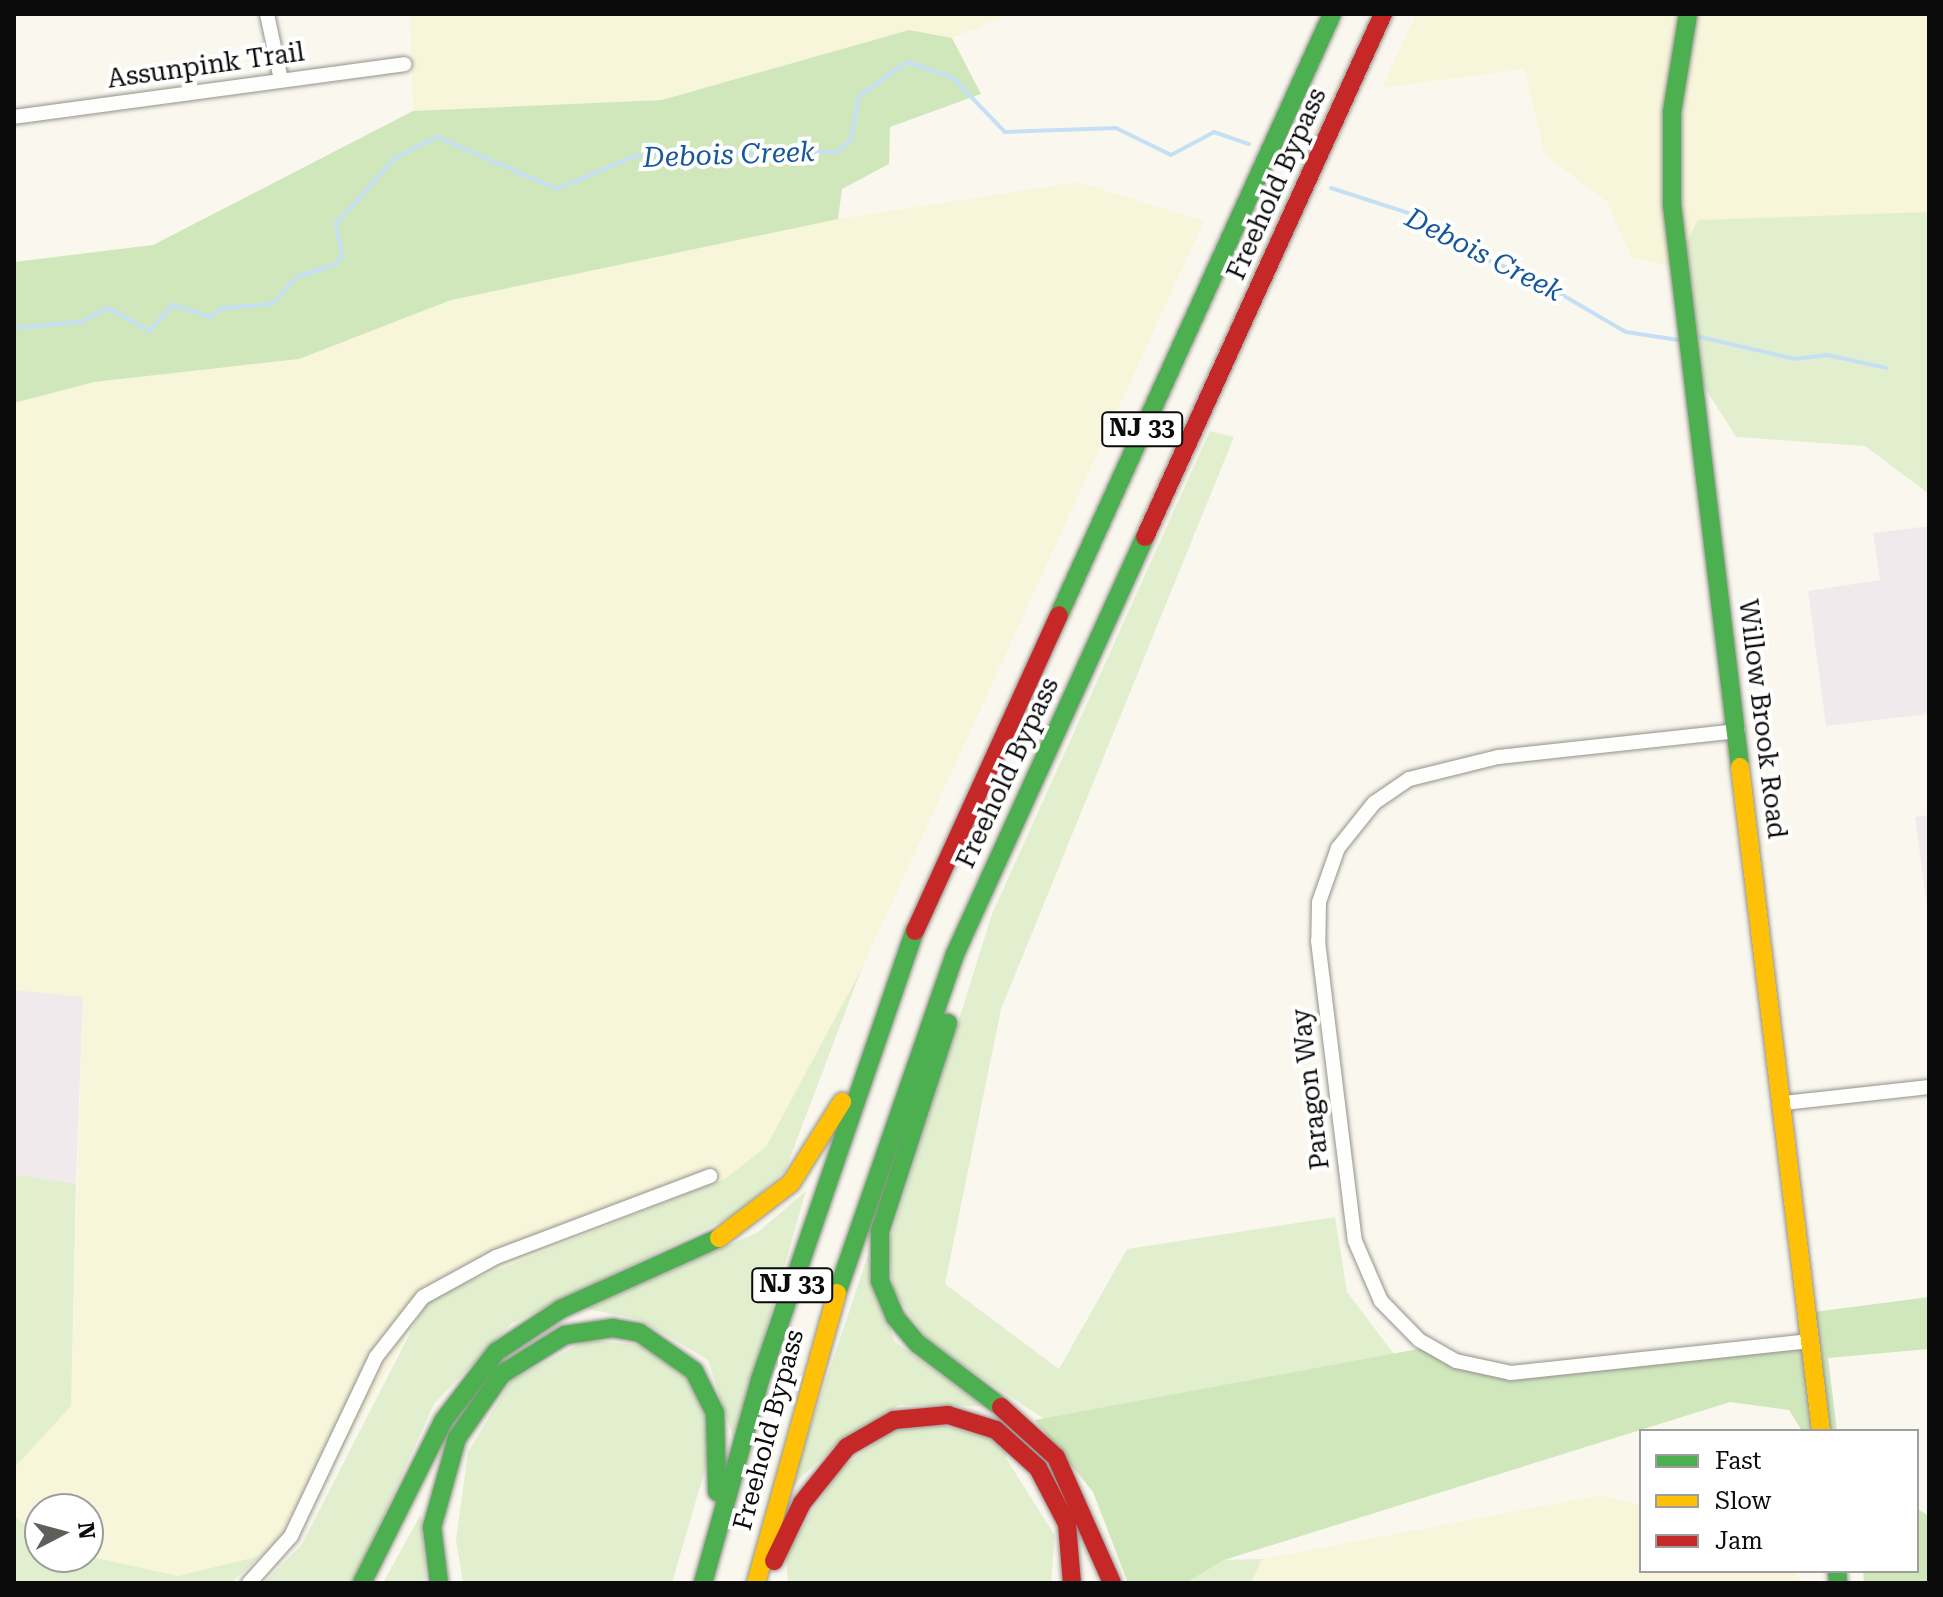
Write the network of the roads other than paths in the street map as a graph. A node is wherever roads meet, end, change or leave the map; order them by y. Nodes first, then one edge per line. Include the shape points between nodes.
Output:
1 (267, 14) edge
2 (1332, 14) edge
3 (1383, 14) edge
4 (1688, 14) edge
5 (404, 64) dead end
6 (281, 80) junction
7 (14, 117) edge
8 (1738, 731) junction
9 (1015, 818) junction
10 (875, 1043) junction
11 (1929, 1087) edge
12 (1784, 1103) junction
13 (710, 1176) dead end
14 (1810, 1341) junction
15 (1821, 1429) edge
16 (715, 1529) junction
17 (249, 1583) edge
18 (362, 1583) edge
19 (439, 1583) edge
20 (703, 1583) edge
21 (756, 1583) edge
22 (765, 1583) edge
23 (1072, 1583) edge
24 (1112, 1583) edge

1 - 6 street
2 - 10 main road, Freehold Bypass / NJ 33 via 947,854
3 - 9 main road, Freehold Bypass / NJ 33
4 - 8 main road, Willow Brook Road via 1672,112 1672,205
5 - 6 street, Assunpink Trail
6 - 7 street, Assunpink Trail
8 - 12 main road, Willow Brook Road
8 - 14 street, Paragon Way via 1498,757 1409,779 1362,815 1328,869 1317,928 1321,970 1355,1241 1381,1301 1419,1340 1456,1361 1511,1373
9 - 21 main road, Freehold Bypass / NJ 33 via 906,1088 811,1368
9 - 24 main road via 885,1214 878,1264 904,1329 1056,1457
10 - 16 main road, Freehold Bypass / NJ 33
10 - 18 main road via 791,1183 762,1213 716,1243 561,1309 496,1352 443,1421
11 - 12 street
12 - 14 main road, Willow Brook Road
13 - 17 street via 473,1266 423,1297 376,1357 291,1536
14 - 15 main road, Willow Brook Road
16 - 19 main road via 715,1413 694,1371 640,1333 580,1331 517,1361 467,1418 437,1494
16 - 20 main road, Freehold Bypass / NJ 33
22 - 23 main road via 802,1503 836,1458 880,1426 930,1414 996,1430 1038,1468 1067,1524

